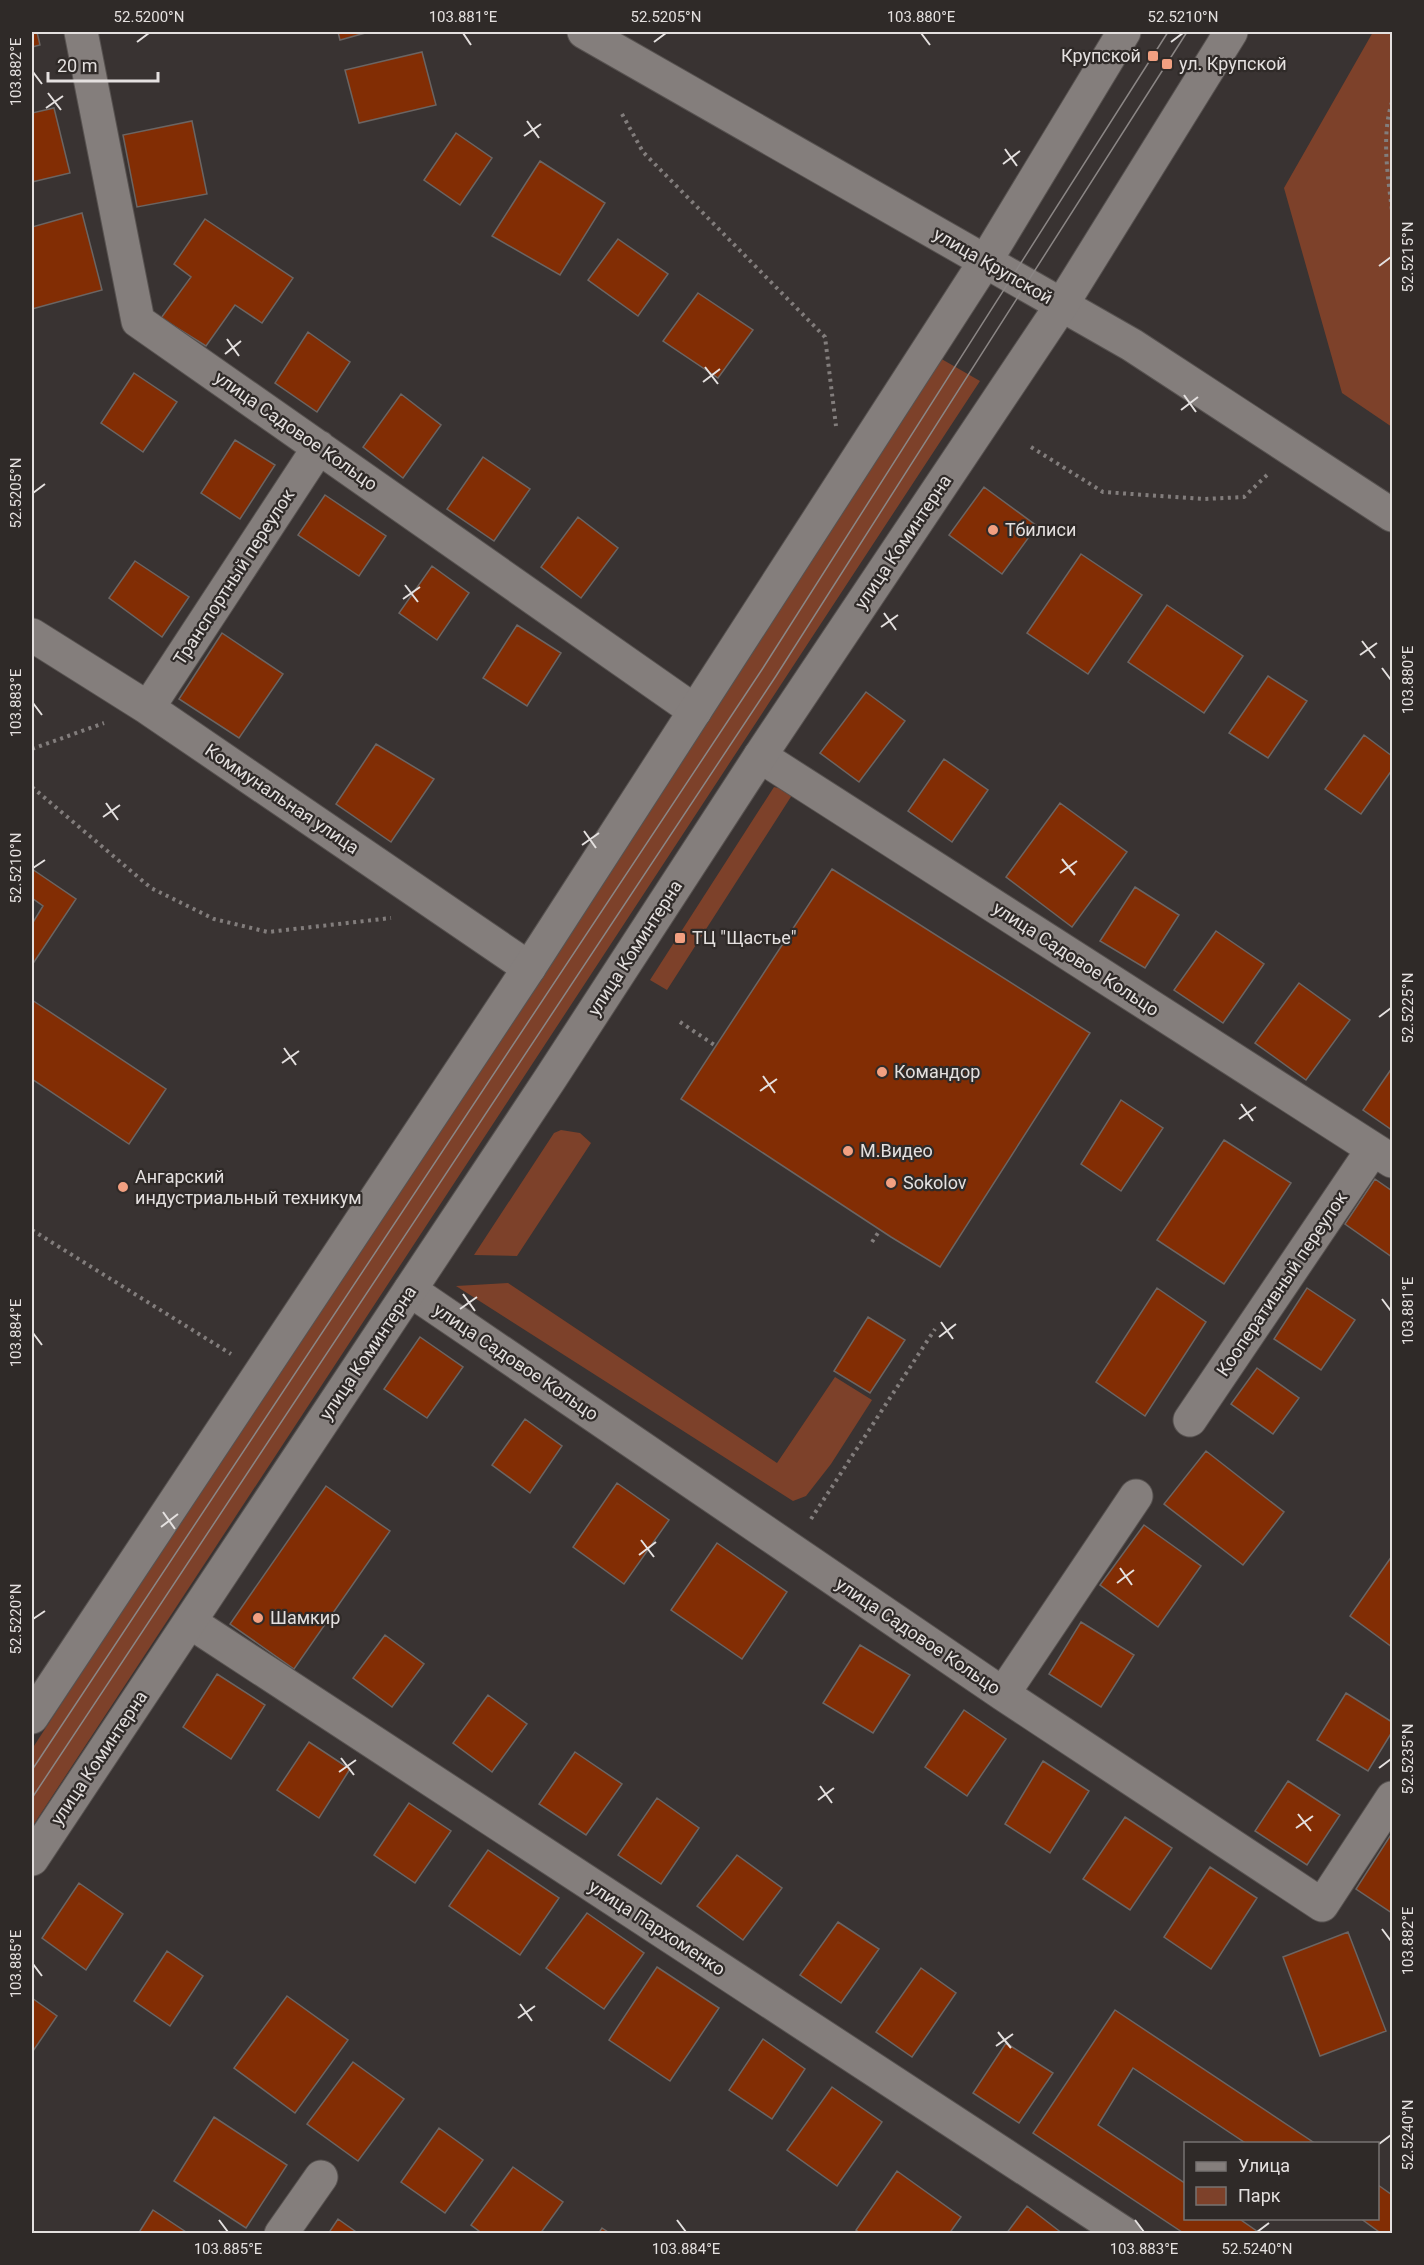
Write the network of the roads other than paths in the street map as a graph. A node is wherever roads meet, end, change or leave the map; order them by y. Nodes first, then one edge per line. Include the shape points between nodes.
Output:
1 (81, 32) edge
2 (585, 32) edge
3 (1124, 32) edge
4 (1231, 32) edge
5 (986, 260) junction
6 (1061, 306) junction
7 (319, 447) junction
8 (1392, 515) edge
9 (32, 635) edge
10 (148, 708) junction
11 (695, 711) junction
12 (760, 756) junction
13 (529, 968) junction
14 (1383, 1155) edge
15 (410, 1290) junction
16 (1190, 1420) dead end
17 (1136, 1496) dead end
18 (190, 1622) junction
19 (1003, 1694) junction
20 (32, 1717) edge
21 (1392, 1798) edge
22 (32, 1859) edge
23 (321, 2177) dead end
24 (281, 2234) edge
25 (1125, 2234) edge

1 - 7 street, улица Садовое Кольцо via 138,321
2 - 5 street, улица Крупской
3 - 5 street
4 - 6 street, улица Коминтерна
5 - 6 street, улица Крупской
5 - 11 street
6 - 8 street, улица Крупской via 1132,345
6 - 12 street, улица Коминтерна
7 - 10 street, Транспортный переулок
7 - 11 street, улица Садовое Кольцо
9 - 10 street, Коммунальная улица
10 - 13 street, Коммунальная улица
11 - 13 street
12 - 14 street, улица Садовое Кольцо
12 - 15 street, улица Коминтерна
13 - 20 street
14 - 16 street, Кооперативный переулок
15 - 18 street, улица Коминтерна
15 - 19 street, улица Садовое Кольцо
17 - 19 street
18 - 22 street, улица Коминтерна
18 - 25 street, улица Пархоменко
19 - 21 street, улица Садовое Кольцо via 1322,1905
23 - 24 street

